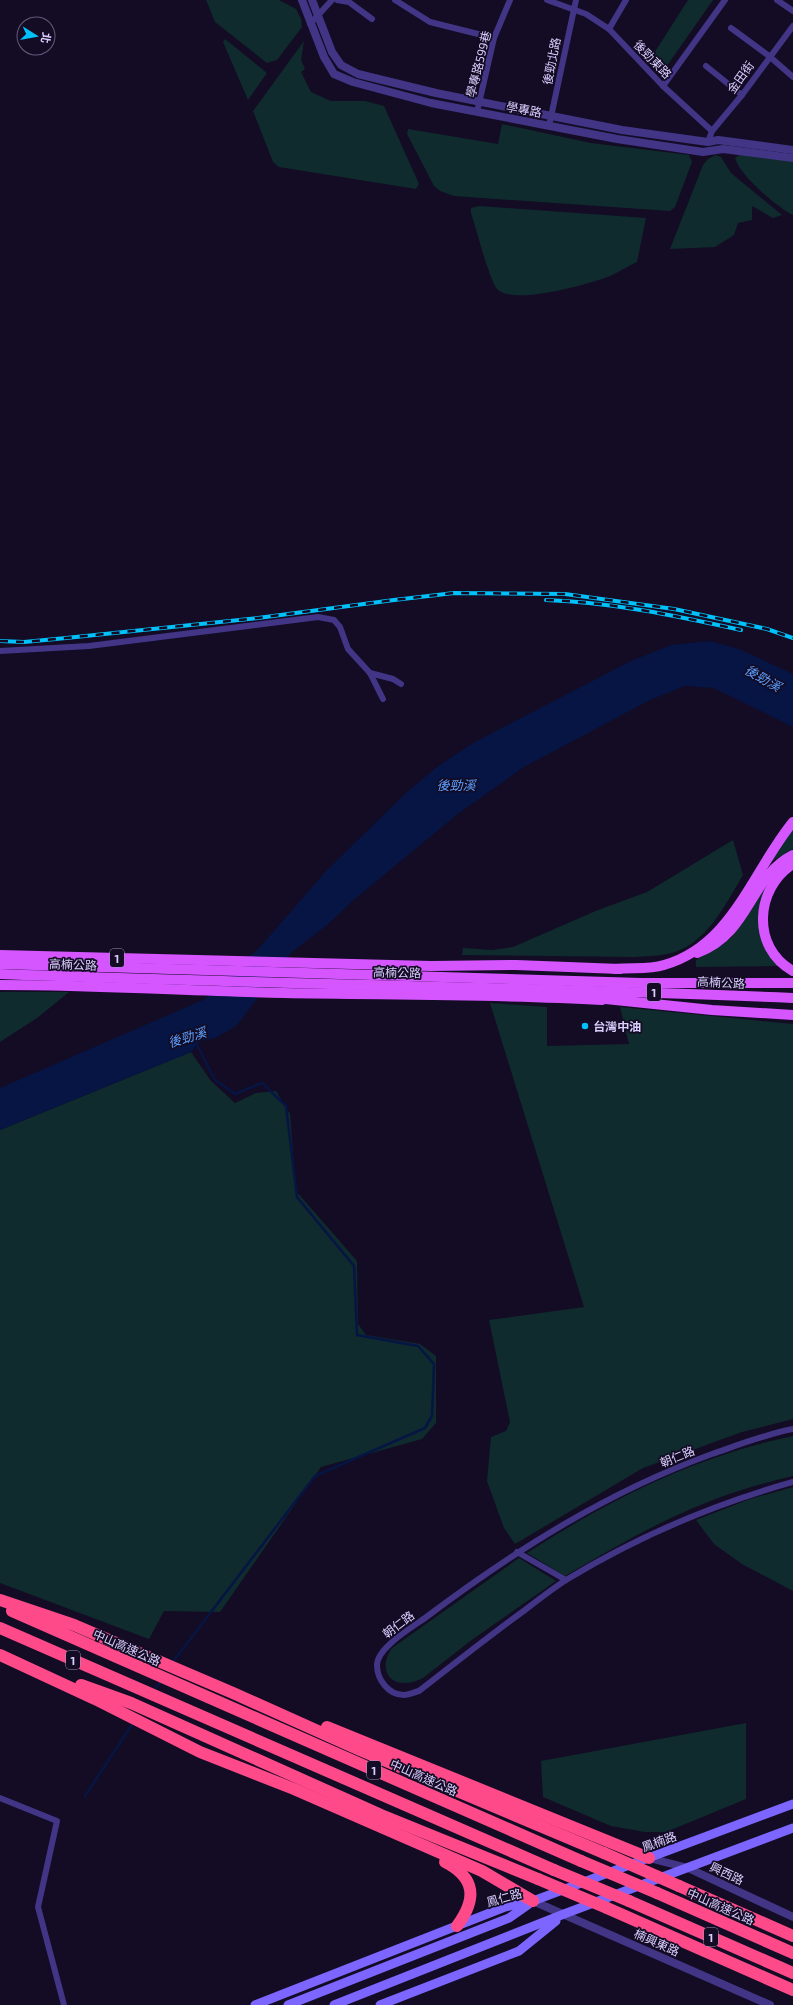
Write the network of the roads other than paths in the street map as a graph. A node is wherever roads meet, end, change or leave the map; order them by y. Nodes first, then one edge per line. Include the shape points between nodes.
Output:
1 (302, 0) edge
2 (312, 0) edge
3 (332, 0) edge
4 (337, 0) edge
5 (395, 0) edge
6 (408, 0) edge
7 (510, 0) edge
8 (548, 0) edge
9 (576, 0) edge
10 (626, 0) edge
11 (725, 0) edge
12 (777, 0) edge
13 (403, 6) junction
14 (573, 9) junction
15 (793, 11) edge
16 (318, 14) junction
17 (372, 19) dead end
18 (310, 24) junction
19 (793, 26) edge
20 (732, 28) dead end
21 (609, 29) junction
22 (494, 38) junction
23 (769, 56) junction
24 (706, 66) dead end
25 (793, 77) edge
26 (663, 86) junction
27 (742, 95) junction
28 (480, 102) junction
29 (477, 112) junction
30 (552, 115) junction
31 (549, 126) junction
32 (712, 131) junction
33 (708, 142) junction
34 (793, 150) edge
35 (793, 158) edge
36 (0, 650) edge
37 (370, 674) junction
38 (401, 684) dead end
39 (383, 699) dead end
40 (793, 822) edge
41 (793, 855) edge
42 (793, 864) edge
43 (0, 955) edge
44 (687, 957) junction
45 (0, 964) edge
46 (549, 966) junction
47 (620, 969) junction
48 (789, 969) edge
49 (0, 974) edge
50 (584, 974) junction
51 (548, 979) junction
52 (620, 982) junction
53 (793, 983) edge
54 (0, 985) edge
55 (548, 993) junction
56 (603, 995) junction
57 (793, 998) edge
58 (793, 1015) edge
59 (793, 1429) edge
60 (793, 1482) edge
61 (517, 1552) junction
62 (566, 1580) junction
63 (0, 1600) edge
64 (0, 1606) edge
65 (0, 1628) edge
66 (0, 1655) edge
67 (27, 1667) junction
68 (233, 1693) junction
69 (0, 1798) edge
70 (793, 1804) edge
71 (377, 1824) junction
72 (793, 1828) edge
73 (649, 1858) junction
74 (688, 1868) junction
75 (533, 1901) junction
76 (564, 1914) junction
77 (793, 1917) edge
78 (457, 1926) junction
79 (793, 1936) edge
80 (793, 1953) edge
81 (793, 1973) edge
82 (793, 1990) edge
83 (64, 2005) edge
84 (255, 2005) edge
85 (288, 2005) edge
86 (334, 2005) edge
87 (380, 2005) edge
88 (770, 2005) edge

1 - 18 street, 學專路
2 - 16 street, 學專路
3 - 16 street
4 - 17 street via 349,2
5 - 13 street
6 - 13 street
7 - 22 street, 學專路599巷
8 - 14 street, 後勁東路
9 - 14 street, 後勁北路
10 - 21 street
11 - 26 street
12 - 15 street
13 - 22 street via 430,22
14 - 21 street, 後勁東路
14 - 30 street, 後勁北路
16 - 18 street
16 - 28 street, 學專路 via 332,52 341,65 358,74
18 - 29 street, 學專路 via 334,74 352,82 431,103
19 - 23 street, 金田街
20 - 23 street
21 - 26 street, 後勁東路
22 - 28 street, 學專路599巷
23 - 25 street
23 - 27 street, 金田街
24 - 27 street
26 - 32 street, 後勁東路
27 - 32 street, 金田街
28 - 29 street, 學專路599巷
28 - 30 street, 學專路
29 - 31 street, 學專路
30 - 31 street, 後勁北路
30 - 33 street, 學專路 via 622,130
31 - 35 street, 學專路 via 703,152 723,149
32 - 33 street, 金田街
33 - 34 street, 學專路 via 718,140
36 - 37 street via 89,646 318,617 334,620 340,627 348,648
37 - 38 street via 393,679
37 - 39 street
40 - 44 main road via 729,920
41 - 44 main road via 777,867 766,880 737,925 728,934 712,947
42 - 48 main road via 773,883 765,901 763,914 769,948
43 - 46 main road, 高楠公路 / 1 via 431,966
44 - 47 main road via 655,967
45 - 51 main road, 高楠公路 / 1
46 - 47 main road, 高楠公路 / 1
46 - 50 main road
47 - 50 main road
49 - 55 main road, 高楠公路 / 1
50 - 51 main road
50 - 52 main road
51 - 52 main road, 高楠公路 / 1
52 - 53 main road, 高楠公路 / 1
54 - 55 main road, 高楠公路 / 1 via 92,985 284,993
55 - 56 main road, 高楠公路 / 1
55 - 56 main road
56 - 57 main road, 高楠公路 / 1
56 - 58 main road via 712,1010
59 - 61 street, 朝仁路 via 673,1468 563,1523
60 - 62 street, 朝仁路 via 700,1513
61 - 62 street
61 - 62 street, 朝仁路 via 384,1648 377,1660 377,1672 382,1683 391,1691 404,1695 419,1691
63 - 68 highway via 74,1625
64 - 80 highway, 中山高速公路 / 1, bridge
65 - 81 highway, 1, bridge
66 - 67 highway
67 - 71 highway via 200,1752
67 - 82 highway, bridge via 142,1708 381,1815 607,1908
68 - 73 highway via 355,1738
68 - 79 highway, bridge
69 - 83 street via 57,1821 38,1907
70 - 73 main road, 鳳楠路
71 - 75 highway via 482,1871
71 - 78 highway via 460,1871 470,1890 470,1905
72 - 74 main road
73 - 74 street, 興西路
73 - 75 main road, 鳳楠路
74 - 76 main road
74 - 77 street, 興西路
75 - 76 street, 楠興東路
75 - 78 main road, 鳳仁路 via 505,1907
75 - 85 main road, 鳳仁路 via 509,1918
76 - 86 main road
76 - 87 main road via 519,1951
76 - 88 street, 楠興東路
78 - 84 main road, 鳳仁路

